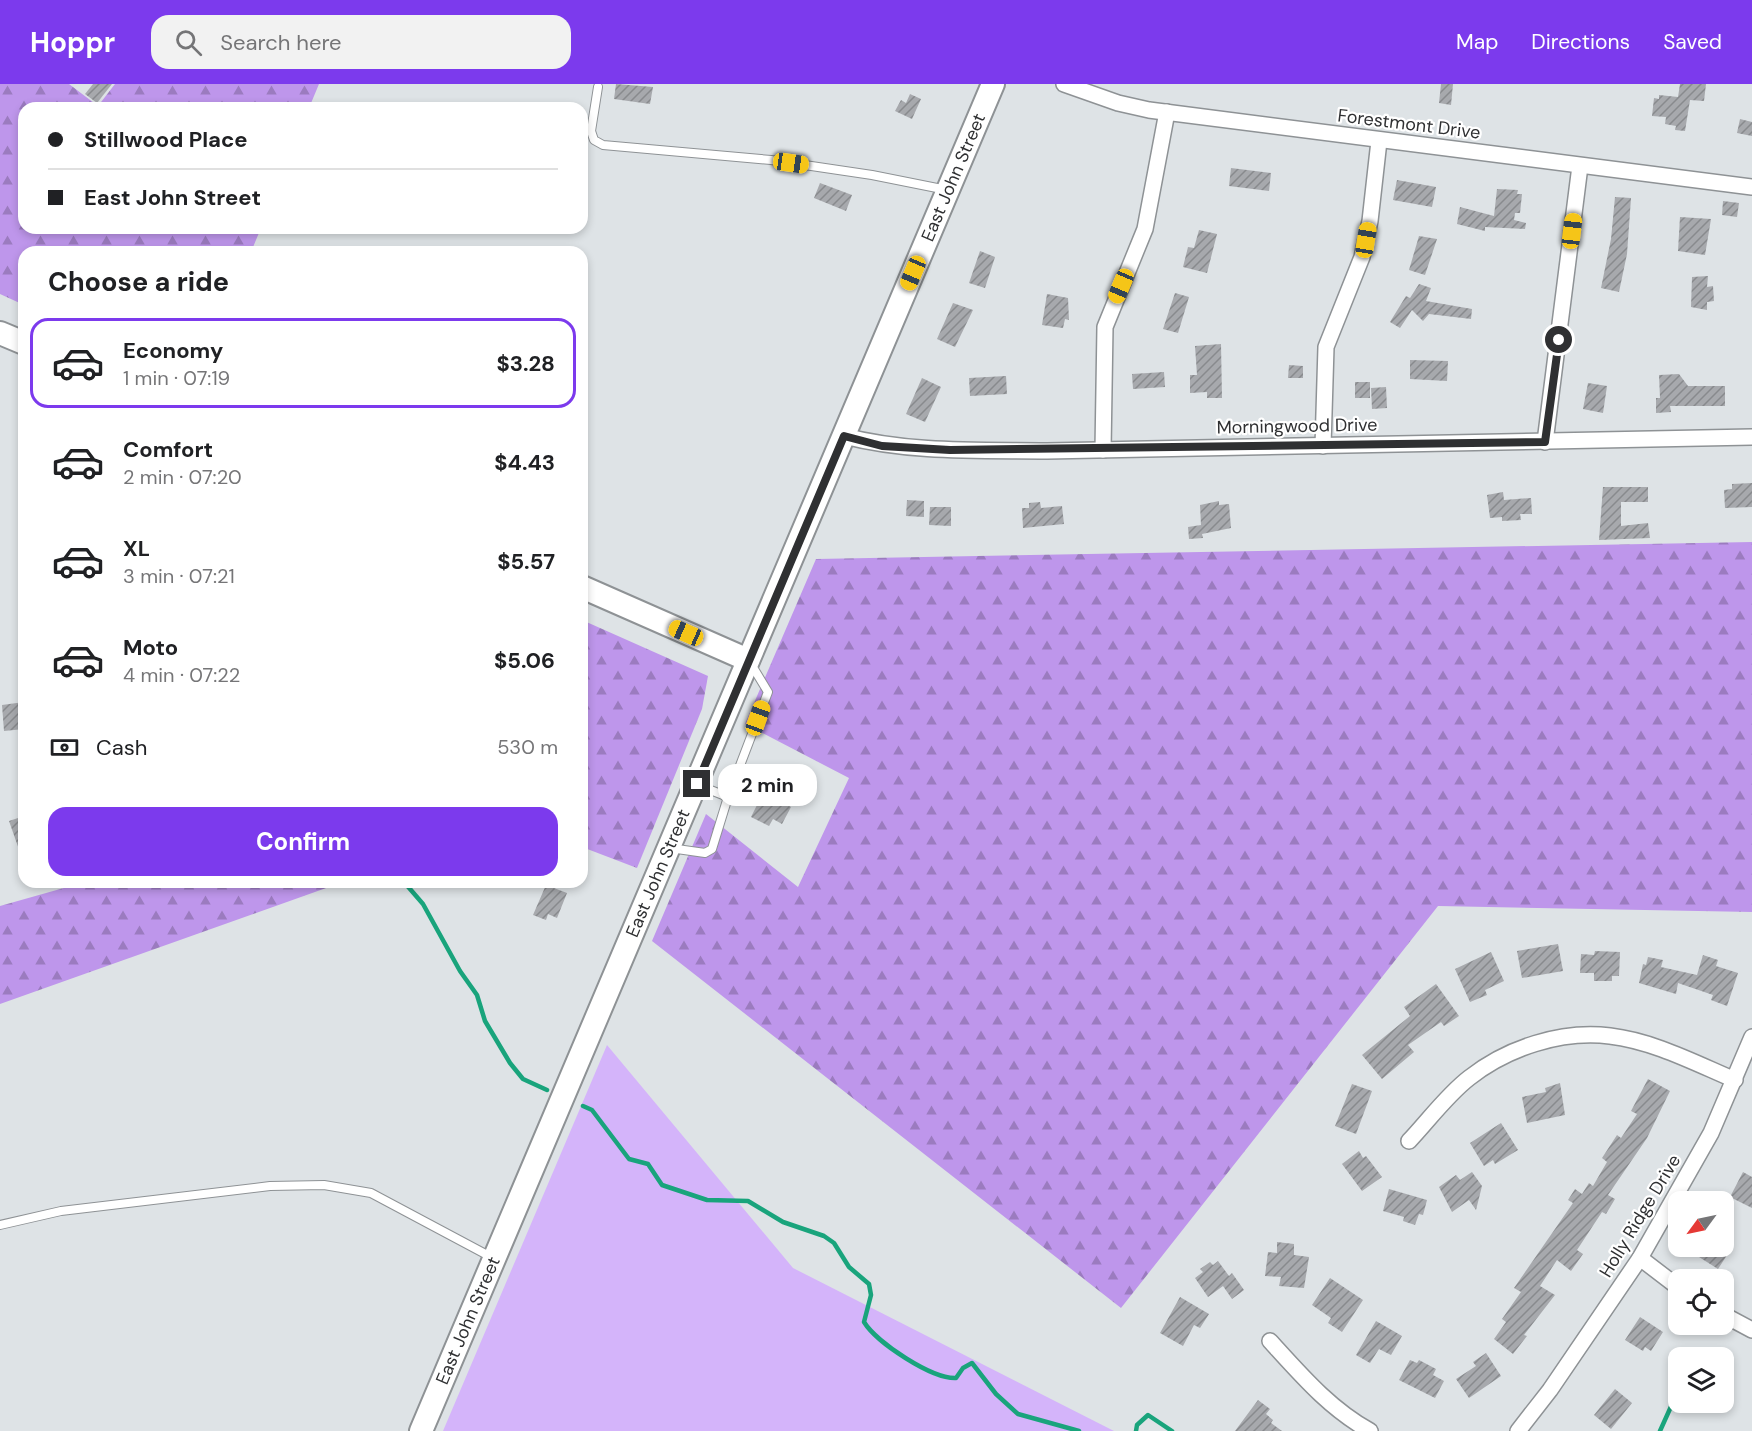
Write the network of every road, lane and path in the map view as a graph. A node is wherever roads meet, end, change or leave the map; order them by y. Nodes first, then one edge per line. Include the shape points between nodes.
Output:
1 (993, 84) edge
2 (1064, 84) edge
3 (598, 87) dead end
4 (1167, 112) junction
5 (1379, 141) junction
6 (1580, 166) junction
7 (1752, 187) edge
8 (948, 190) junction
9 (0, 333) edge
10 (18, 340) edge
11 (844, 436) junction
12 (1752, 437) edge
13 (1545, 442) junction
14 (1323, 446) junction
15 (1103, 450) junction
16 (588, 590) edge
17 (748, 660) junction
18 (697, 784) junction
19 (728, 797) junction
20 (668, 848) junction
21 (1752, 1037) edge
22 (1735, 1080) junction
23 (1409, 1141) dead end
24 (0, 1225) edge
25 (494, 1258) junction
26 (1640, 1258) junction
27 (1668, 1279) edge
28 (1734, 1320) edge
29 (1752, 1330) edge
30 (1270, 1341) dead end
31 (421, 1431) edge
32 (1370, 1431) edge
33 (1518, 1431) edge

1 - 8 main road, East John Street
2 - 4 street, Forestmont Drive via 1118,103
3 - 8 lane via 591,130 594,140 603,145 771,160
4 - 5 street, Forestmont Drive
4 - 15 street via 1145,229 1105,327
5 - 6 street, Forestmont Drive
5 - 14 street via 1364,249 1326,347
6 - 7 street, Forestmont Drive
6 - 13 street
8 - 11 main road, East John Street
9 - 10 main road
11 - 15 street, Morningwood Drive via 882,446 950,450
11 - 17 main road, East John Street
12 - 13 street, Morningwood Drive
13 - 14 street, Morningwood Drive
14 - 15 street, Morningwood Drive
16 - 17 main road
17 - 18 main road, East John Street
17 - 19 lane via 768,692
18 - 19 lane
18 - 20 main road, East John Street
19 - 20 lane via 712,849 705,853
20 - 25 main road, East John Street
21 - 22 street, Holly Ridge Drive
22 - 23 street via 1665,1050 1610,1036 1559,1038 1510,1052 1468,1078
22 - 26 street, Holly Ridge Drive via 1689,1174
24 - 25 lane via 72,1210 270,1186 324,1185 371,1193
25 - 31 main road, East John Street
26 - 27 street
26 - 33 street, Holly Ridge Drive
28 - 29 street
30 - 32 street via 1316,1391 1347,1418

